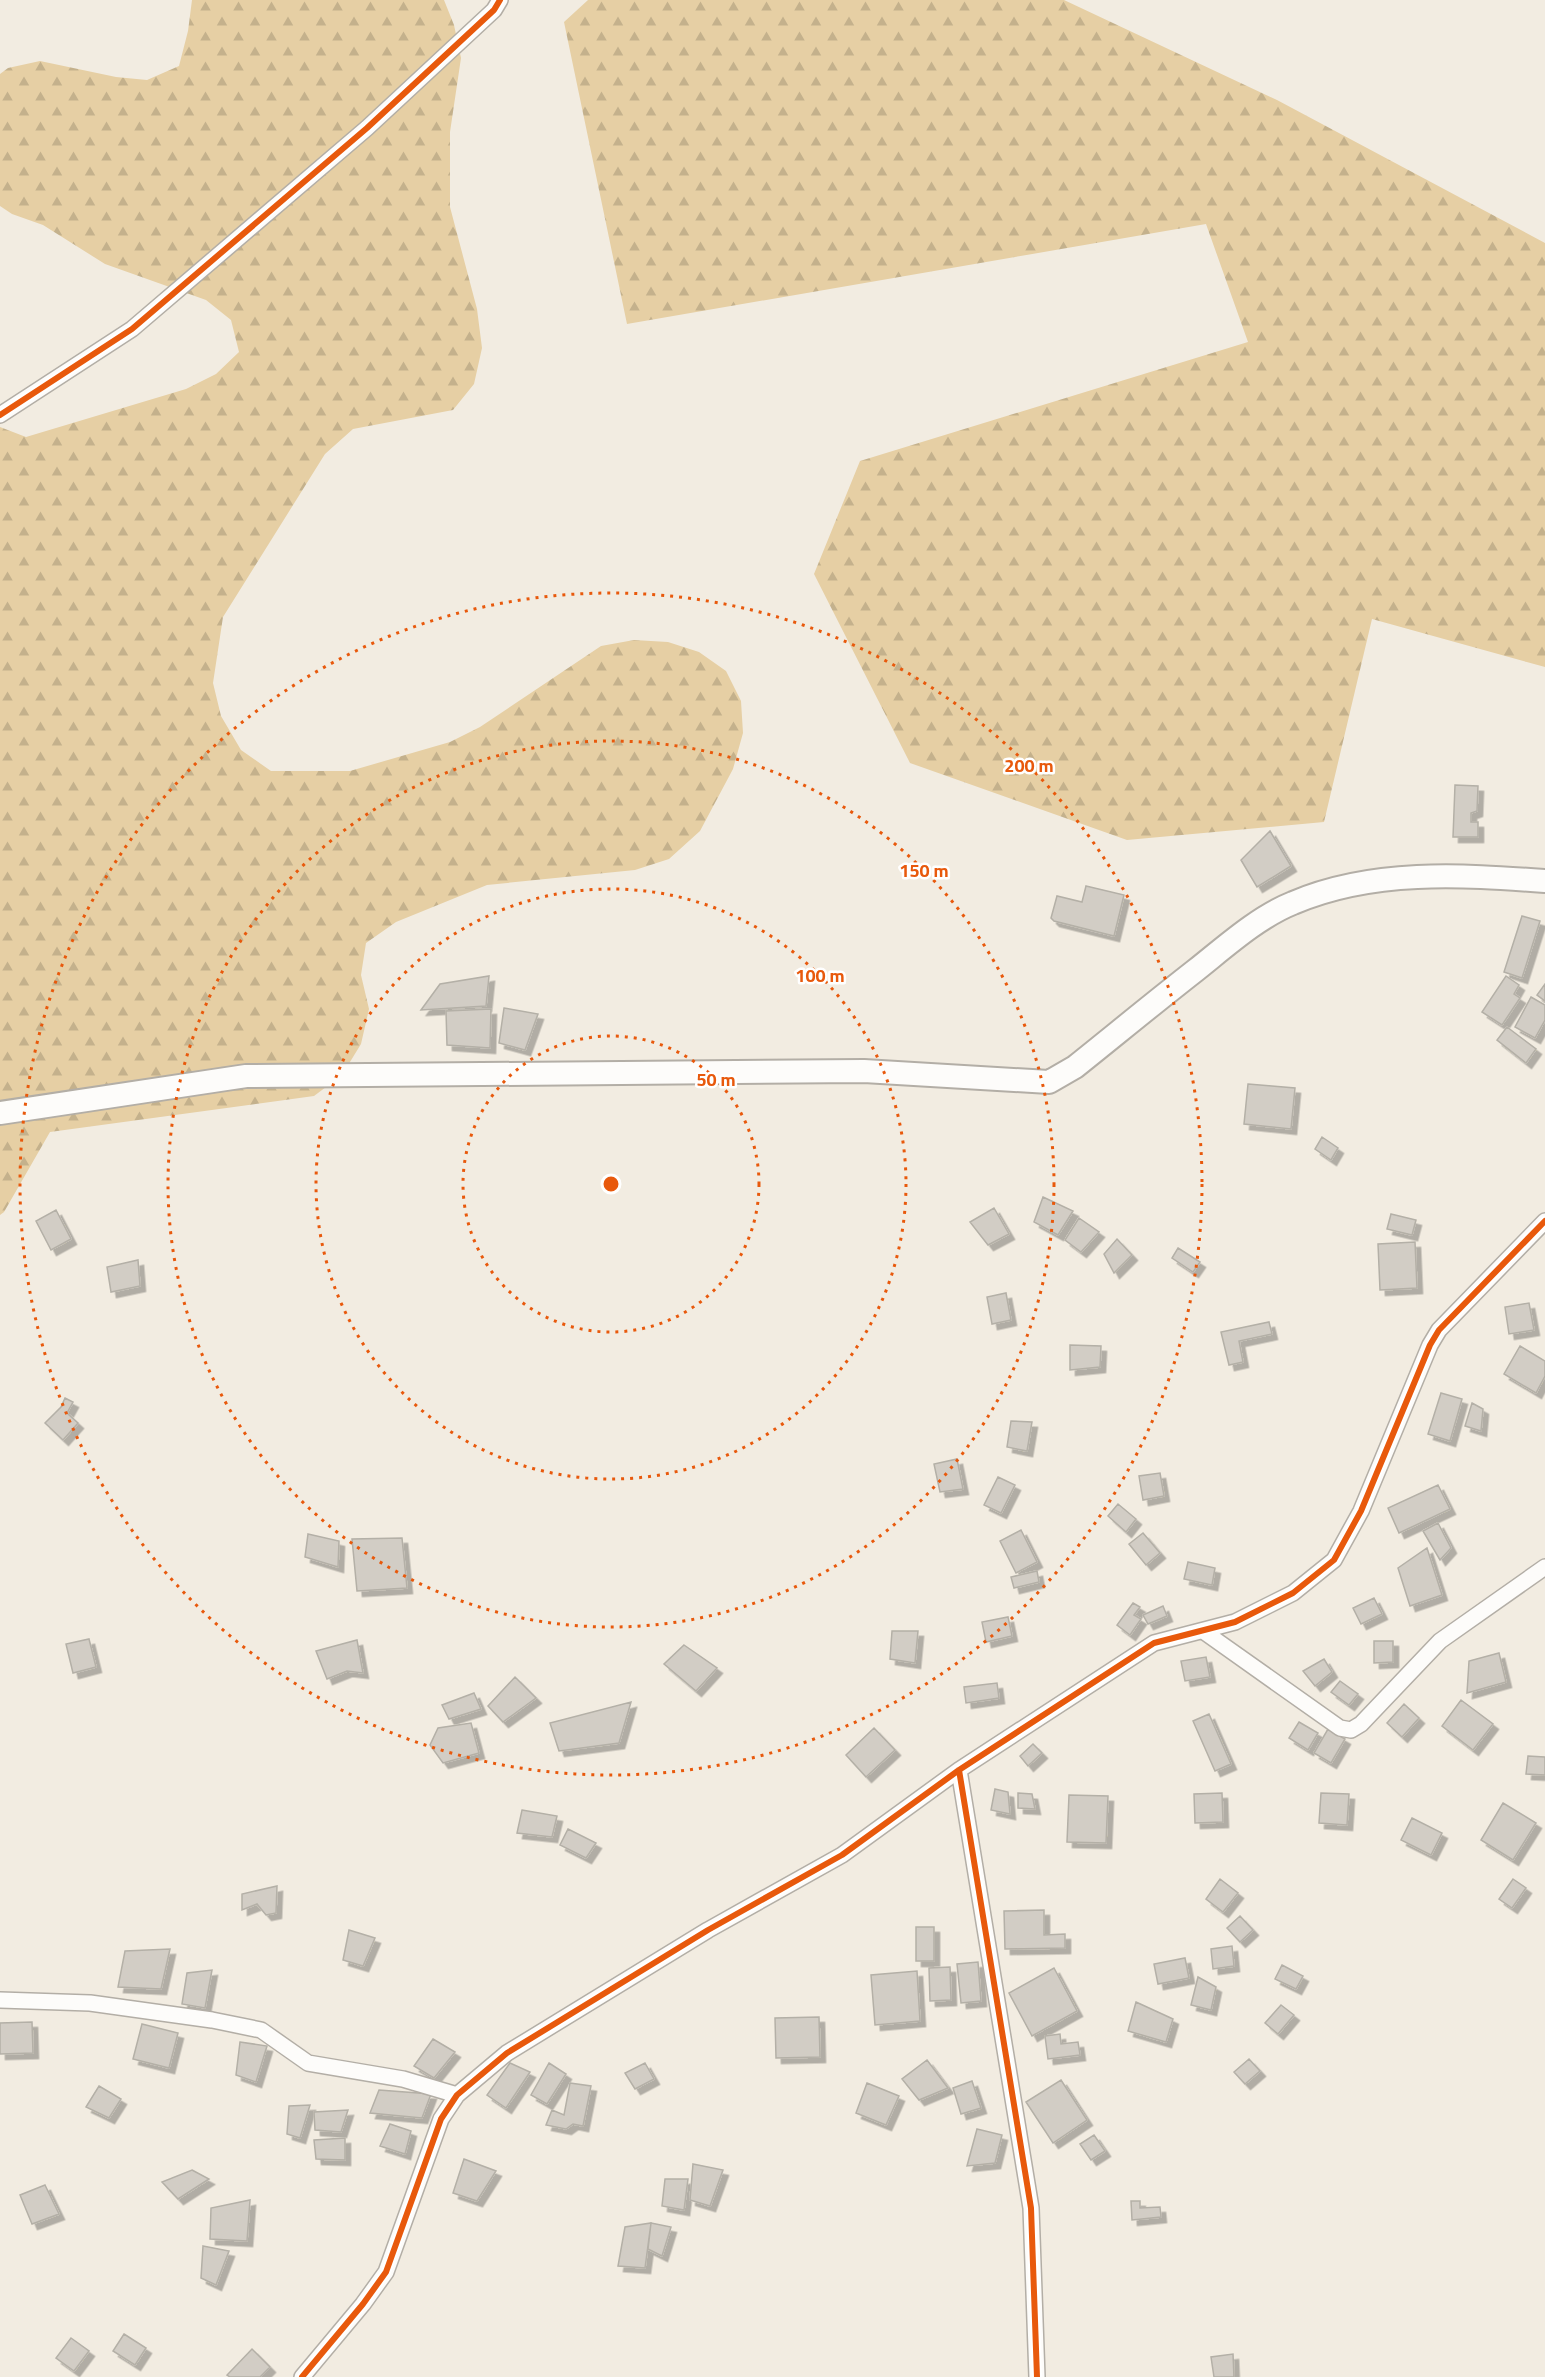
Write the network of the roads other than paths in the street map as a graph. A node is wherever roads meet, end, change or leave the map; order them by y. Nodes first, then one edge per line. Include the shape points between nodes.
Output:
1 (500, 0) edge
2 (0, 415) edge
3 (1545, 881) edge
4 (0, 1113) edge
5 (1545, 1221) edge
6 (1545, 1567) edge
7 (1203, 1631) junction
8 (959, 1770) junction
9 (0, 2000) edge
10 (457, 2095) junction
11 (302, 2377) edge
12 (1037, 2377) edge

1 - 2 street via 494,10 367,128 132,329
3 - 4 main road via 1466,875 1367,881 1292,903 1238,936 1075,1067 1049,1082 864,1071 246,1076
5 - 7 street via 1439,1330 1361,1511 1334,1560 1293,1593 1235,1622
6 - 7 street via 1440,1641 1351,1730 1340,1728
7 - 8 street via 1154,1643
8 - 10 street via 842,1855 708,1930 507,2053
8 - 12 street via 1031,2208
9 - 10 street via 90,2003 261,2030 308,2063 403,2079
10 - 11 street via 441,2119 386,2272

